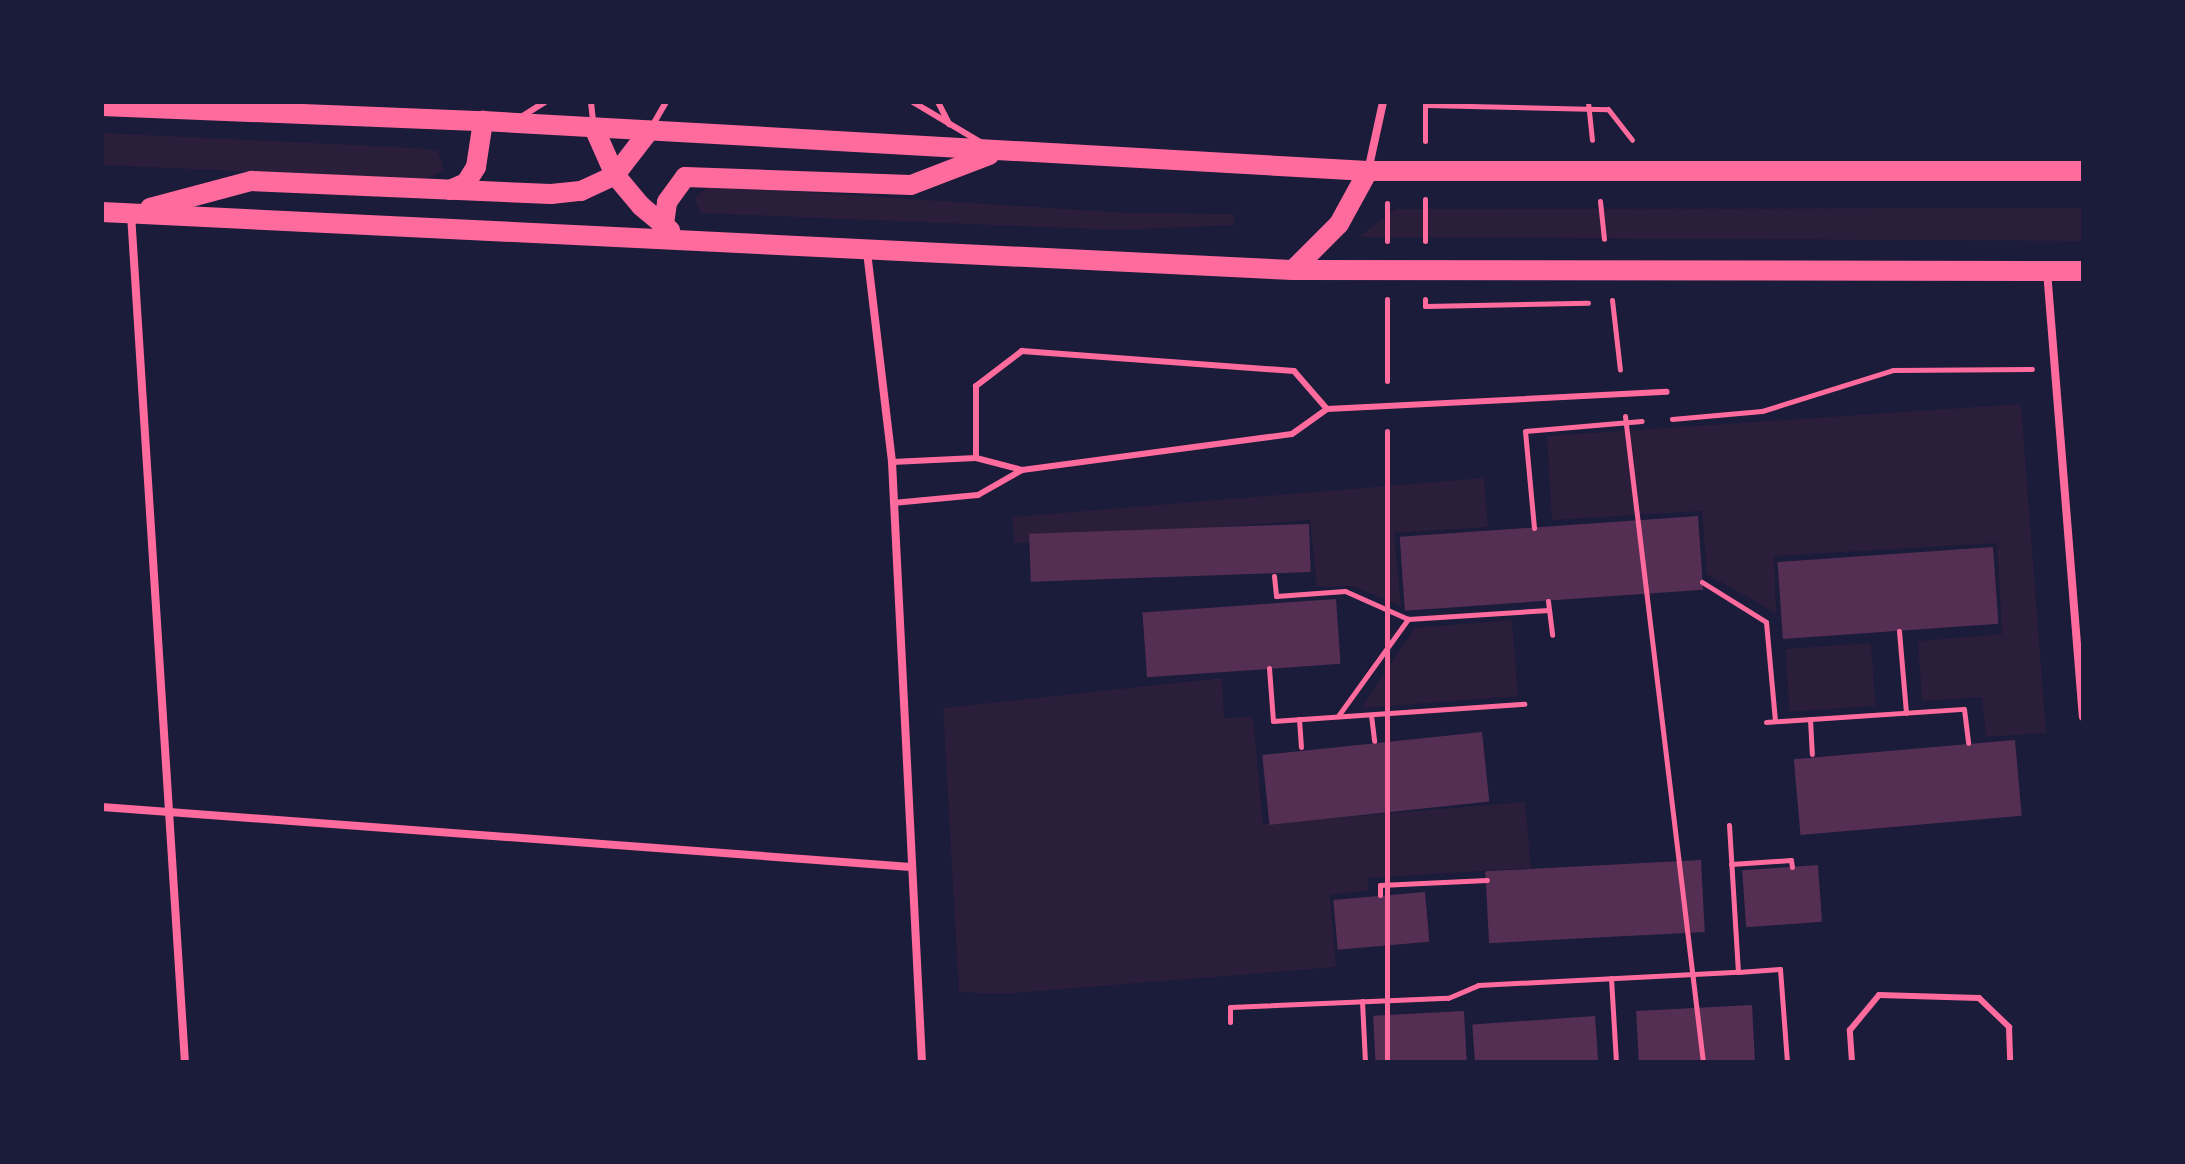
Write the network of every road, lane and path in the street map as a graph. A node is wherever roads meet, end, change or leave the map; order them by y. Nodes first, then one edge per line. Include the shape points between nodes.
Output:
1 (545, 102) edge
2 (591, 102) edge
3 (666, 102) edge
4 (913, 102) edge
5 (938, 102) edge
6 (1383, 102) edge
7 (1588, 102) edge
8 (221, 104) edge
9 (1425, 105) dead end
10 (102, 106) edge
11 (1608, 109) dead end
12 (483, 121) junction
13 (510, 123) junction
14 (949, 124) junction
15 (594, 128) junction
16 (649, 131) junction
17 (1593, 149) dead end
18 (997, 152) junction
19 (1368, 171) junction
20 (2083, 171) edge
21 (615, 175) junction
22 (450, 190) junction
23 (1387, 196) dead end
24 (1599, 196) dead end
25 (102, 212) edge
26 (131, 214) junction
27 (664, 224) junction
28 (685, 243) junction
29 (1387, 244) dead end
30 (1605, 244) dead end
31 (867, 251) junction
32 (1293, 270) junction
33 (2047, 270) junction
34 (2083, 271) edge
35 (1387, 291) dead end
36 (1610, 291) dead end
37 (1425, 306) dead end
38 (1581, 307) dead end
39 (2055, 368) junction
40 (1387, 385) dead end
41 (1622, 385) dead end
42 (1667, 392) dead end
43 (1624, 401) dead end
44 (1327, 409) junction
45 (1387, 417) dead end
46 (1668, 419) dead end
47 (1652, 420) dead end
48 (976, 458) junction
49 (892, 462) junction
50 (1022, 470) junction
51 (893, 503) junction
52 (1534, 528) dead end
53 (1274, 576) dead end
54 (1702, 582) dead end
55 (1548, 601) dead end
56 (1549, 610) junction
57 (1408, 619) junction
58 (1899, 631) dead end
59 (1552, 635) dead end
60 (1269, 668) dead end
61 (1524, 704) dead end
62 (1906, 713) junction
63 (1371, 715) junction
64 (1337, 717) junction
65 (2083, 717) edge
66 (1299, 719) junction
67 (1810, 719) junction
68 (1775, 721) junction
69 (1766, 722) dead end
70 (1374, 741) dead end
71 (1968, 743) dead end
72 (1301, 747) dead end
73 (1812, 754) dead end
74 (102, 807) edge
75 (167, 811) junction
76 (1729, 825) dead end
77 (1731, 864) junction
78 (911, 867) junction
79 (1792, 867) dead end
80 (1487, 880) dead end
81 (1380, 895) dead end
82 (1738, 972) junction
83 (1611, 978) junction
84 (1362, 1001) junction
85 (1230, 1022) dead end
86 (185, 1062) edge
87 (922, 1062) edge
88 (1365, 1062) edge
89 (1387, 1062) edge
90 (1616, 1062) edge
91 (1703, 1062) edge
92 (1787, 1062) edge
93 (1852, 1062) edge
94 (2010, 1062) edge

1 - 13 lane
2 - 15 lane
3 - 16 lane
4 - 14 lane
5 - 14 lane
6 - 19 street
7 - 17 path
8 - 10 main road
8 - 12 main road
9 - 11 path
12 - 13 main road
12 - 22 main road via 476,167 466,183
13 - 15 main road
14 - 18 lane
15 - 16 main road
15 - 21 main road
16 - 18 main road
16 - 21 main road
18 - 19 main road
18 - 27 main road via 911,185 685,177 667,202
19 - 20 main road
19 - 32 main road via 1339,224
21 - 22 main road via 581,191 551,194
21 - 27 main road
22 - 26 main road via 251,181
23 - 29 path
24 - 30 path
25 - 26 main road
26 - 28 main road
26 - 75 street
27 - 28 main road
28 - 31 main road
31 - 32 main road
31 - 49 street
32 - 33 main road
33 - 34 main road
33 - 39 street
35 - 40 path
36 - 41 path
37 - 38 path
39 - 46 path via 1893,370 1762,411
39 - 65 street
42 - 44 lane
43 - 91 path
44 - 48 lane via 1294,371 1022,351 976,386
44 - 50 lane via 1292,434
45 - 89 path
47 - 52 path via 1525,431
48 - 49 lane
48 - 50 lane
49 - 51 street
50 - 51 lane via 978,495
51 - 78 street
53 - 57 path via 1276,596 1345,591
54 - 68 path via 1766,622
55 - 56 path
56 - 57 path
56 - 59 path
57 - 64 path
58 - 62 path
60 - 66 path via 1273,721
61 - 63 path
62 - 67 path
62 - 71 path via 1964,709
63 - 64 path
63 - 70 path
64 - 66 path
66 - 72 path
67 - 68 path
67 - 73 path
68 - 69 path
74 - 75 street
75 - 78 street
75 - 86 street
76 - 77 path
77 - 79 path via 1791,860
77 - 82 path
78 - 87 street
80 - 81 path via 1380,885
82 - 83 path
82 - 92 path via 1780,969
83 - 84 path via 1478,985 1448,998
83 - 90 path
84 - 85 path via 1230,1007
84 - 88 path
93 - 94 lane via 1850,1030 1879,995 1979,998 2009,1027

